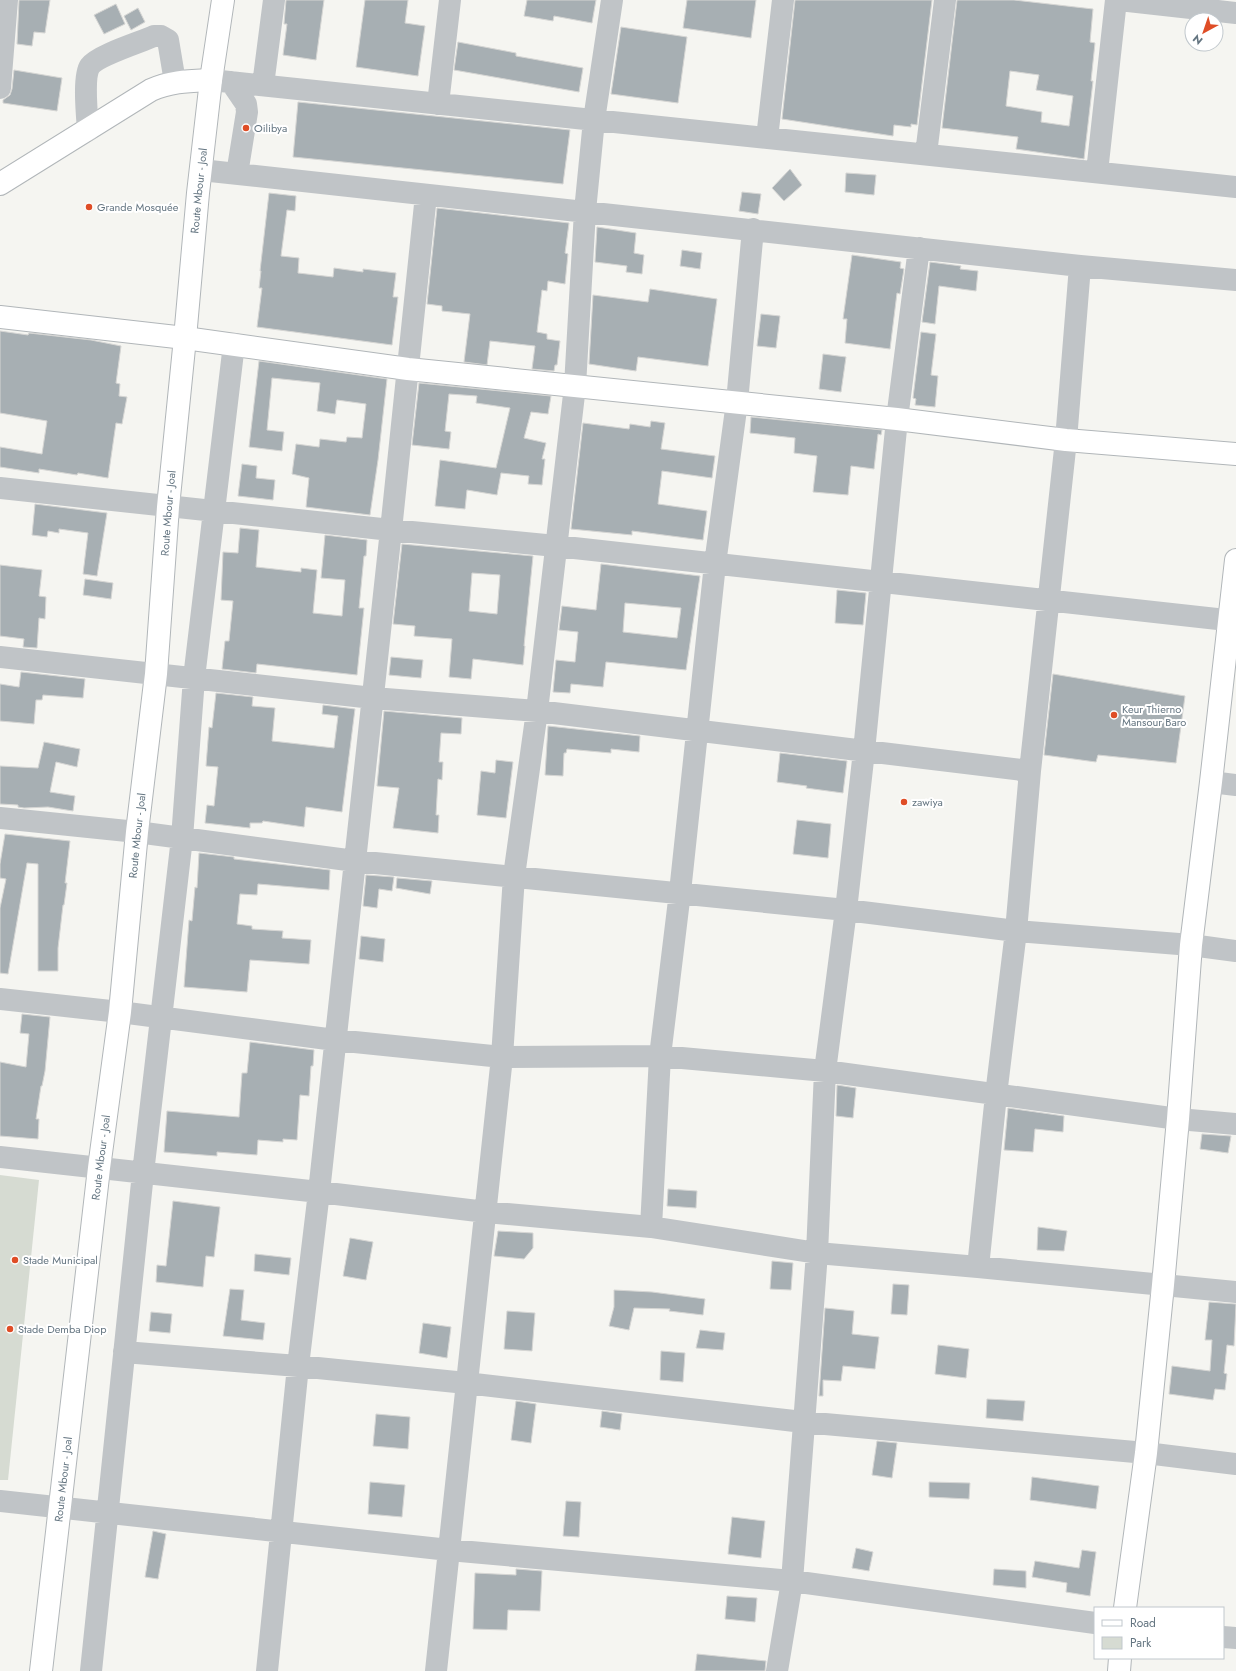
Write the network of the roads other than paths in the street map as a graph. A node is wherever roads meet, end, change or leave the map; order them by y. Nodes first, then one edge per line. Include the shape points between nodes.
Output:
1 (7, 0) edge
2 (223, 0) edge
3 (274, 0) edge
4 (450, 0) edge
5 (612, 0) edge
6 (783, 0) edge
7 (945, 0) edge
8 (1116, 0) edge
9 (1119, 0) edge
10 (1236, 13) edge
11 (1, 53) edge
12 (221, 81) junction
13 (175, 82) junction
14 (263, 86) junction
15 (0, 88) edge
16 (438, 104) junction
17 (594, 120) junction
18 (88, 130) junction
19 (767, 138) junction
20 (926, 154) junction
21 (201, 170) junction
22 (1097, 172) junction
23 (237, 174) junction
24 (0, 184) edge
25 (1236, 186) edge
26 (426, 194) junction
27 (585, 211) junction
28 (753, 229) junction
29 (919, 248) junction
30 (1080, 266) junction
31 (1236, 280) edge
32 (0, 317) edge
33 (186, 338) junction
34 (234, 344) junction
35 (408, 369) junction
36 (575, 386) junction
37 (737, 402) junction
38 (897, 419) junction
39 (1066, 440) junction
40 (1236, 454) edge
41 (0, 488) edge
42 (168, 506) junction
43 (214, 511) junction
44 (391, 530) junction
45 (556, 546) junction
46 (1236, 560) edge
47 (715, 564) junction
48 (881, 582) junction
49 (1048, 601) junction
50 (1233, 620) edge
51 (0, 657) edge
52 (156, 674) junction
53 (194, 678) junction
54 (373, 698) junction
55 (537, 711) junction
56 (697, 731) junction
57 (864, 750) junction
58 (1030, 771) junction
59 (1211, 782) junction
60 (1236, 785) edge
61 (0, 818) edge
62 (137, 832) junction
63 (182, 838) junction
64 (355, 861) junction
65 (514, 876) junction
66 (680, 892) junction
67 (846, 910) junction
68 (1016, 932) junction
69 (1191, 945) junction
70 (1236, 951) edge
71 (0, 999) edge
72 (120, 1012) junction
73 (162, 1018) junction
74 (335, 1040) junction
75 (660, 1056) junction
76 (502, 1057) junction
77 (824, 1071) junction
78 (996, 1095) junction
79 (1178, 1119) junction
80 (1236, 1124) edge
81 (0, 1158) edge
82 (99, 1168) junction
83 (143, 1173) junction
84 (319, 1192) junction
85 (486, 1212) junction
86 (651, 1227) junction
87 (816, 1253) junction
88 (978, 1267) junction
89 (1163, 1285) junction
90 (1236, 1292) edge
91 (124, 1352) junction
92 (298, 1366) junction
93 (466, 1383) junction
94 (803, 1422) junction
95 (1146, 1453) junction
96 (1236, 1464) edge
97 (0, 1501) edge
98 (60, 1508) junction
99 (107, 1513) junction
100 (282, 1532) junction
101 (449, 1550) junction
102 (792, 1581) junction
103 (1125, 1607) edge
104 (1094, 1623) edge
105 (1224, 1637) edge
106 (1236, 1638) edge
107 (1120, 1659) edge
108 (41, 1671) edge
109 (91, 1671) edge
110 (267, 1671) edge
111 (436, 1671) edge
112 (777, 1671) edge
113 (1118, 1671) edge

1 - 11 street
2 - 12 main road, Route Mbour - Joal
3 - 14 street
4 - 16 street
5 - 17 street
6 - 19 street
7 - 20 street
8 - 22 street
9 - 10 street
11 - 15 street
12 - 13 main road
12 - 14 street
12 - 21 main road, Route Mbour - Joal
12 - 23 street via 246,104 247,112
13 - 18 main road via 151,90
13 - 18 street via 168,40 161,36 154,36 101,58 90,66 86,77
14 - 16 street
16 - 17 street
17 - 19 street
17 - 27 street
18 - 24 main road
19 - 20 street
20 - 22 street
21 - 23 street
21 - 33 main road, Route Mbour - Joal
22 - 25 street
23 - 26 street
26 - 27 street
26 - 35 street
27 - 28 street
27 - 36 street
28 - 29 street
28 - 37 street
29 - 30 street
29 - 38 street
30 - 31 street
30 - 39 street
32 - 33 main road
33 - 34 main road
33 - 42 main road, Route Mbour - Joal
34 - 35 main road
34 - 43 street
35 - 36 main road
35 - 44 street
36 - 37 main road
36 - 45 street
37 - 38 main road
37 - 47 street
38 - 39 main road
38 - 48 street
39 - 40 main road
39 - 49 street
41 - 42 street
42 - 43 street
42 - 52 main road, Route Mbour - Joal
43 - 44 street
43 - 53 street
44 - 45 street
44 - 54 street
45 - 47 street
45 - 55 street
46 - 50 main road
47 - 48 street
47 - 56 street
48 - 49 street
48 - 57 street
49 - 50 street
49 - 58 street
50 - 59 main road
51 - 52 street
52 - 53 street
52 - 62 main road, Route Mbour - Joal
53 - 54 street
53 - 63 street
54 - 55 street
54 - 64 street
55 - 56 street
55 - 65 street
56 - 57 street
56 - 66 street
57 - 58 street
57 - 67 street
58 - 68 street
59 - 60 street
59 - 69 main road
61 - 62 street
62 - 63 street
62 - 72 main road, Route Mbour - Joal
63 - 64 street
63 - 73 street
64 - 65 street
64 - 74 street
65 - 66 street
65 - 76 street
66 - 67 street
66 - 75 street
67 - 68 street
67 - 77 street
68 - 69 street
68 - 78 street
69 - 70 street
69 - 79 main road
71 - 72 street
72 - 73 street
72 - 82 main road, Route Mbour - Joal
73 - 74 street
73 - 83 street
74 - 76 street
74 - 84 street
75 - 76 street
75 - 77 street
75 - 86 street
76 - 85 street
77 - 78 street
77 - 87 street
78 - 79 street
78 - 88 street
79 - 80 street
79 - 89 main road
81 - 82 street
82 - 83 street
82 - 98 main road, Route Mbour - Joal
83 - 84 street
83 - 91 street
84 - 85 street
84 - 92 street
85 - 86 street
85 - 93 street
86 - 87 street
87 - 88 street
87 - 94 street
88 - 89 street
89 - 90 street
89 - 95 main road
91 - 92 street
91 - 99 street
92 - 93 street
92 - 100 street
93 - 94 street
93 - 101 street
94 - 95 street
94 - 102 street
95 - 96 street
95 - 103 main road
97 - 98 street
98 - 99 street
98 - 108 main road, Route Mbour - Joal
99 - 100 street
99 - 109 street
100 - 101 street
100 - 110 street
101 - 102 street
101 - 111 street
102 - 104 street
102 - 112 street
105 - 106 street
107 - 113 main road

